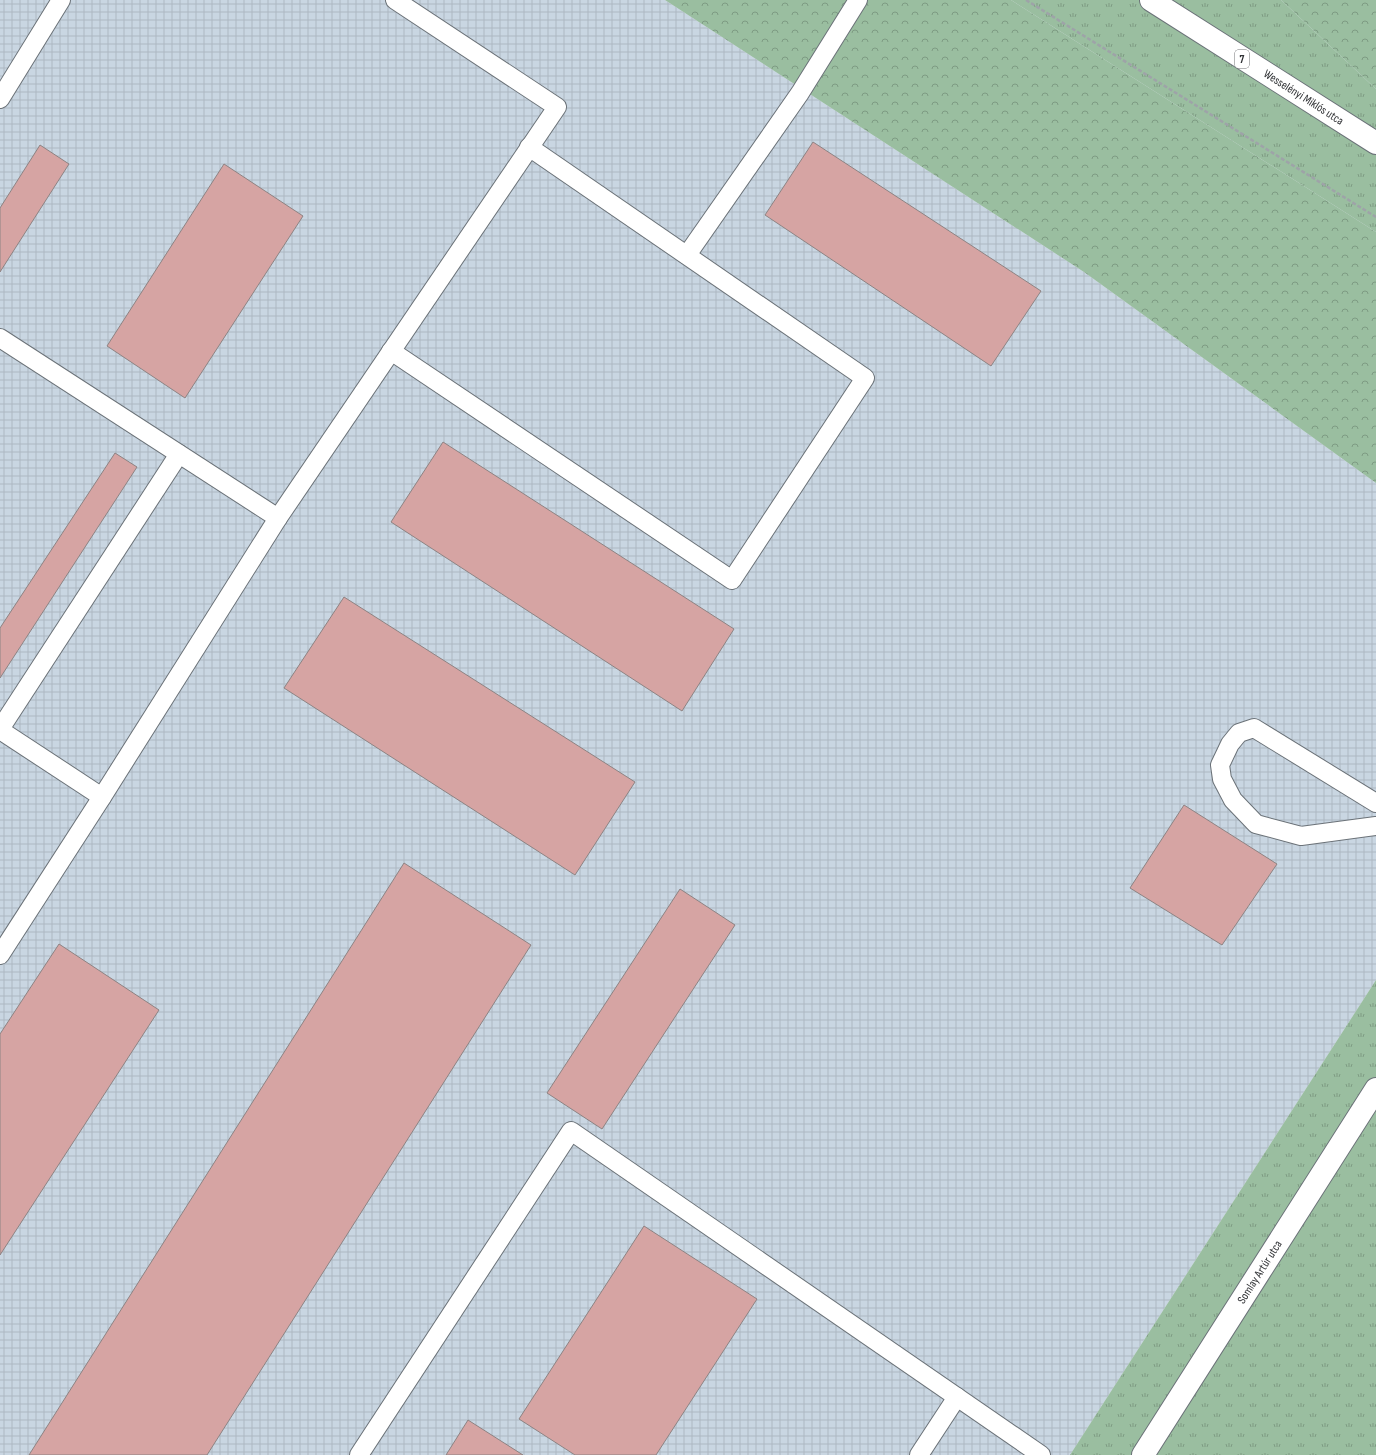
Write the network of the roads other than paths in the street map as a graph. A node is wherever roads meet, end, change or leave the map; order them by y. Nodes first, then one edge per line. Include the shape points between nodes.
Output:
1 (61, 0) edge
2 (395, 0) edge
3 (858, 0) edge
4 (1151, 0) edge
5 (0, 98) edge
6 (1376, 143) edge
7 (529, 147) junction
8 (687, 255) junction
9 (0, 338) edge
10 (391, 351) junction
11 (179, 454) junction
12 (278, 518) junction
13 (0, 730) edge
14 (102, 797) junction
15 (1376, 803) edge
16 (1376, 826) edge
17 (0, 955) edge
18 (1376, 1089) edge
19 (957, 1397) junction
20 (359, 1455) edge
21 (919, 1455) edge
22 (1041, 1455) edge
23 (1143, 1455) edge

1 - 5 lane
2 - 7 lane via 556,107
3 - 8 lane via 800,93
4 - 6 main road, Wesselényi Miklós utca / 7
7 - 8 lane
7 - 10 lane
8 - 10 lane via 865,378 732,580
9 - 11 lane
10 - 12 lane
11 - 12 lane
11 - 13 lane
12 - 14 lane
13 - 14 lane
14 - 17 lane
15 - 16 lane via 1254,728 1239,733 1230,744 1220,765 1222,779 1233,800 1256,824 1302,836
18 - 23 main road, Somlay Artúr utca
19 - 20 lane via 571,1131
19 - 21 lane
19 - 22 lane

